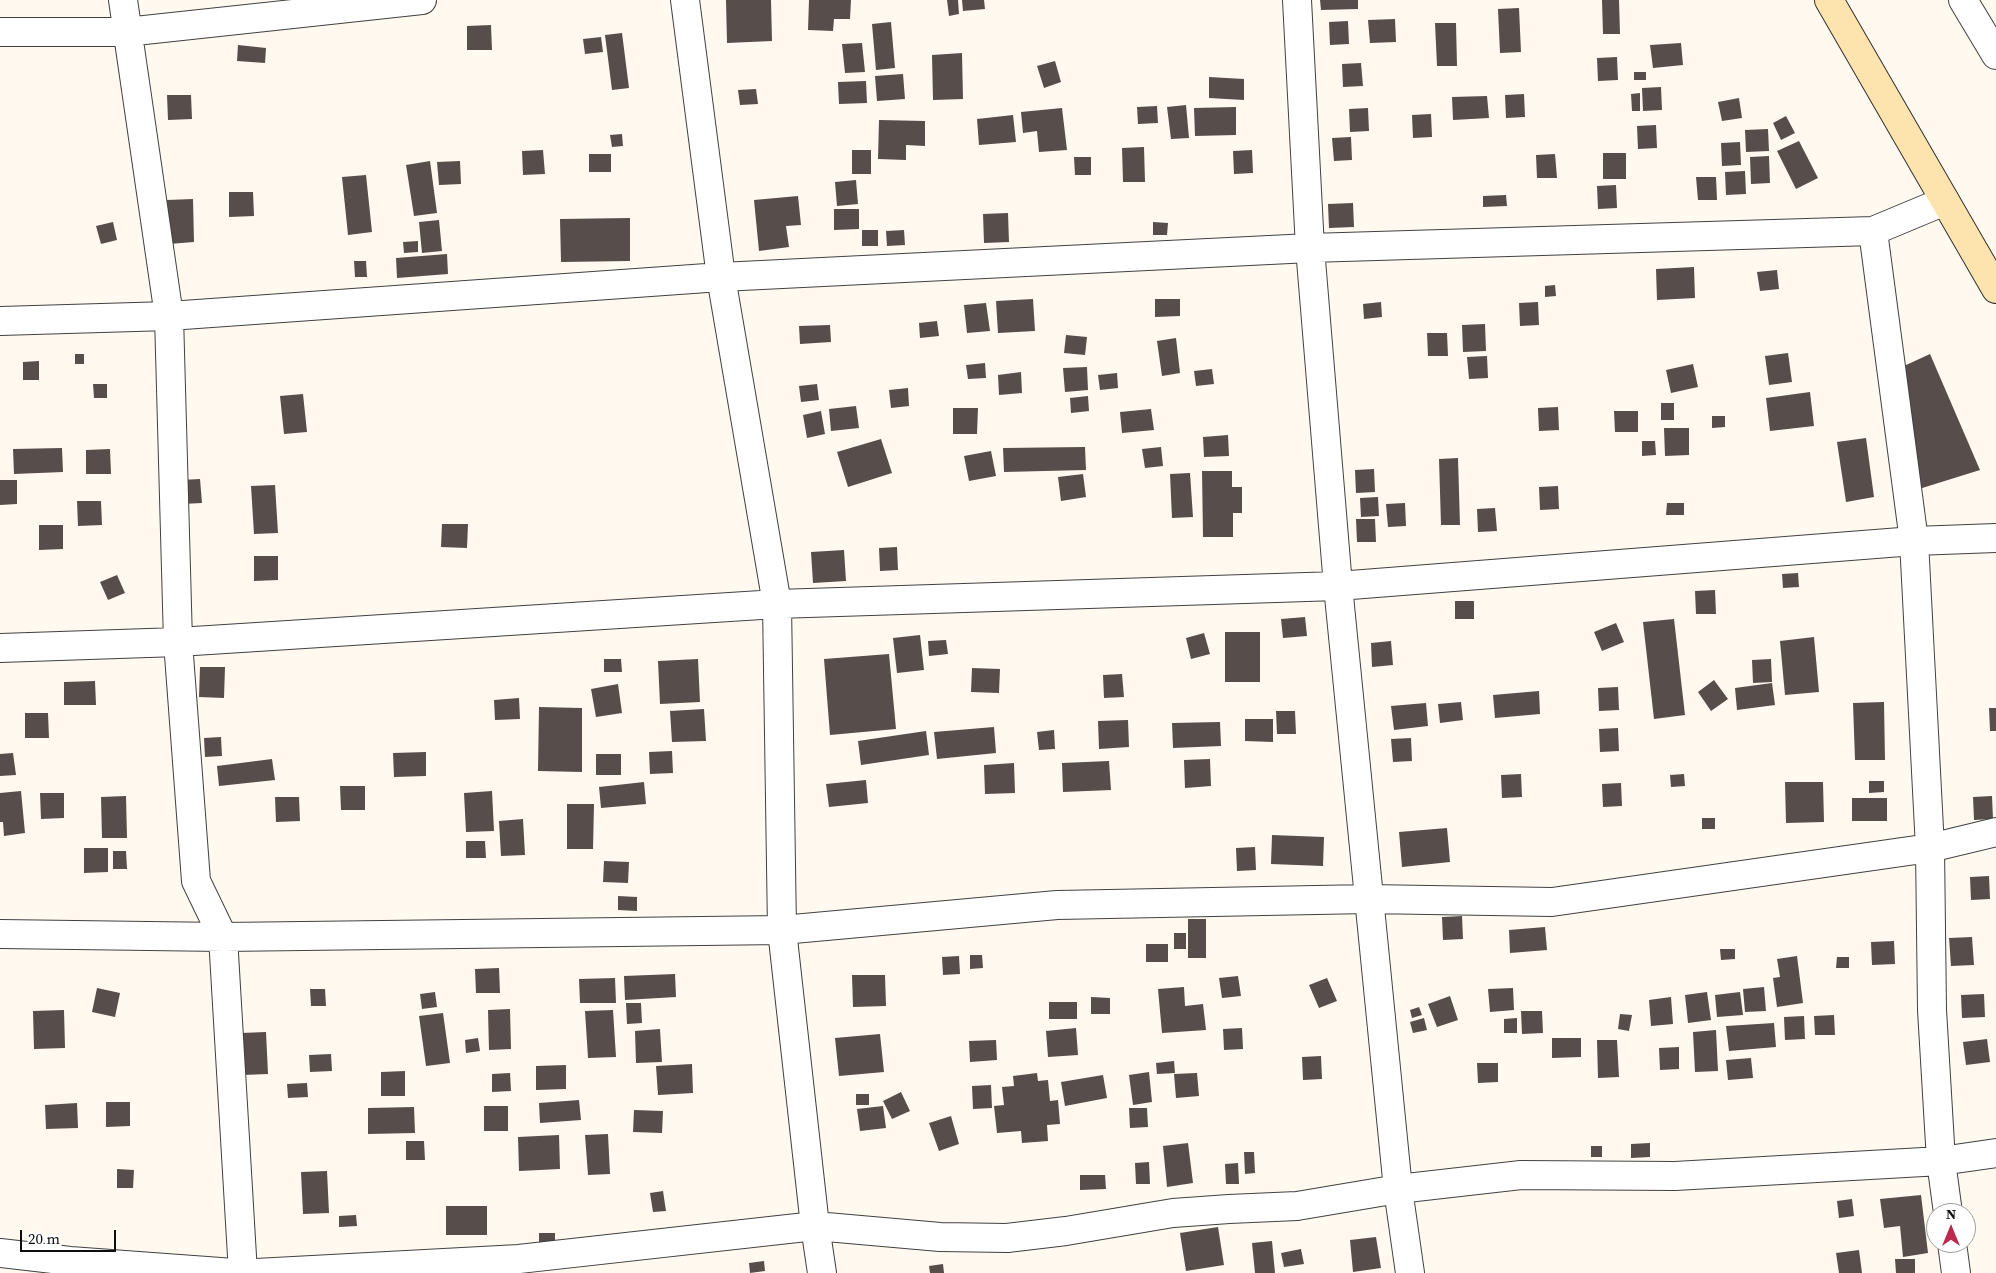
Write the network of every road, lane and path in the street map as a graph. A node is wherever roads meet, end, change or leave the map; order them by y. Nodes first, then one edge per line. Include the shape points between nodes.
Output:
1 (122, 0) edge
2 (422, 0) edge
3 (685, 0) edge
4 (1297, 0) edge
5 (1830, 0) edge
6 (1963, 0) edge
7 (0, 32) edge
8 (126, 32) junction
9 (1996, 55) edge
10 (1945, 201) junction
11 (1873, 231) junction
12 (1310, 248) junction
13 (721, 277) junction
14 (1996, 289) edge
15 (170, 316) junction
16 (0, 321) edge
17 (1996, 538) edge
18 (1914, 541) junction
19 (1338, 586) junction
20 (777, 604) junction
21 (178, 642) junction
22 (0, 648) edge
23 (1996, 832) edge
24 (1930, 848) junction
25 (1368, 899) junction
26 (782, 930) junction
27 (0, 934) edge
28 (223, 937) junction
29 (1996, 1153) edge
30 (1941, 1161) junction
31 (1398, 1189) junction
32 (1947, 1203) edge
33 (815, 1226) junction
34 (0, 1253) edge
35 (1953, 1253) edge
36 (234, 1273) edge
37 (243, 1273) edge
38 (256, 1273) edge
39 (822, 1273) edge
40 (1410, 1273) edge
41 (1956, 1273) edge

1 - 8 street
2 - 8 street
3 - 13 street
4 - 12 street
5 - 10 main road
6 - 9 street
7 - 8 street
8 - 15 street
10 - 11 street
10 - 14 main road
11 - 12 street
11 - 18 street
12 - 13 street
12 - 19 street
13 - 15 street
13 - 20 street
15 - 16 street
15 - 21 street
17 - 18 street
18 - 19 street
18 - 24 street
19 - 20 street
19 - 25 street
20 - 21 street
20 - 26 street
21 - 22 street
21 - 28 street via 196,881
23 - 24 street
24 - 25 street via 1552,902
24 - 30 street via 1932,1010
25 - 26 street via 1056,904
25 - 31 street
26 - 28 street
26 - 33 street
27 - 28 street
28 - 37 street
29 - 30 street
30 - 31 street via 1675,1176 1521,1175
30 - 32 street
31 - 33 street via 1297,1206 1173,1213 1007,1238 940,1237
31 - 40 street
33 - 38 street via 520,1259
33 - 39 street
34 - 36 street
35 - 41 street

